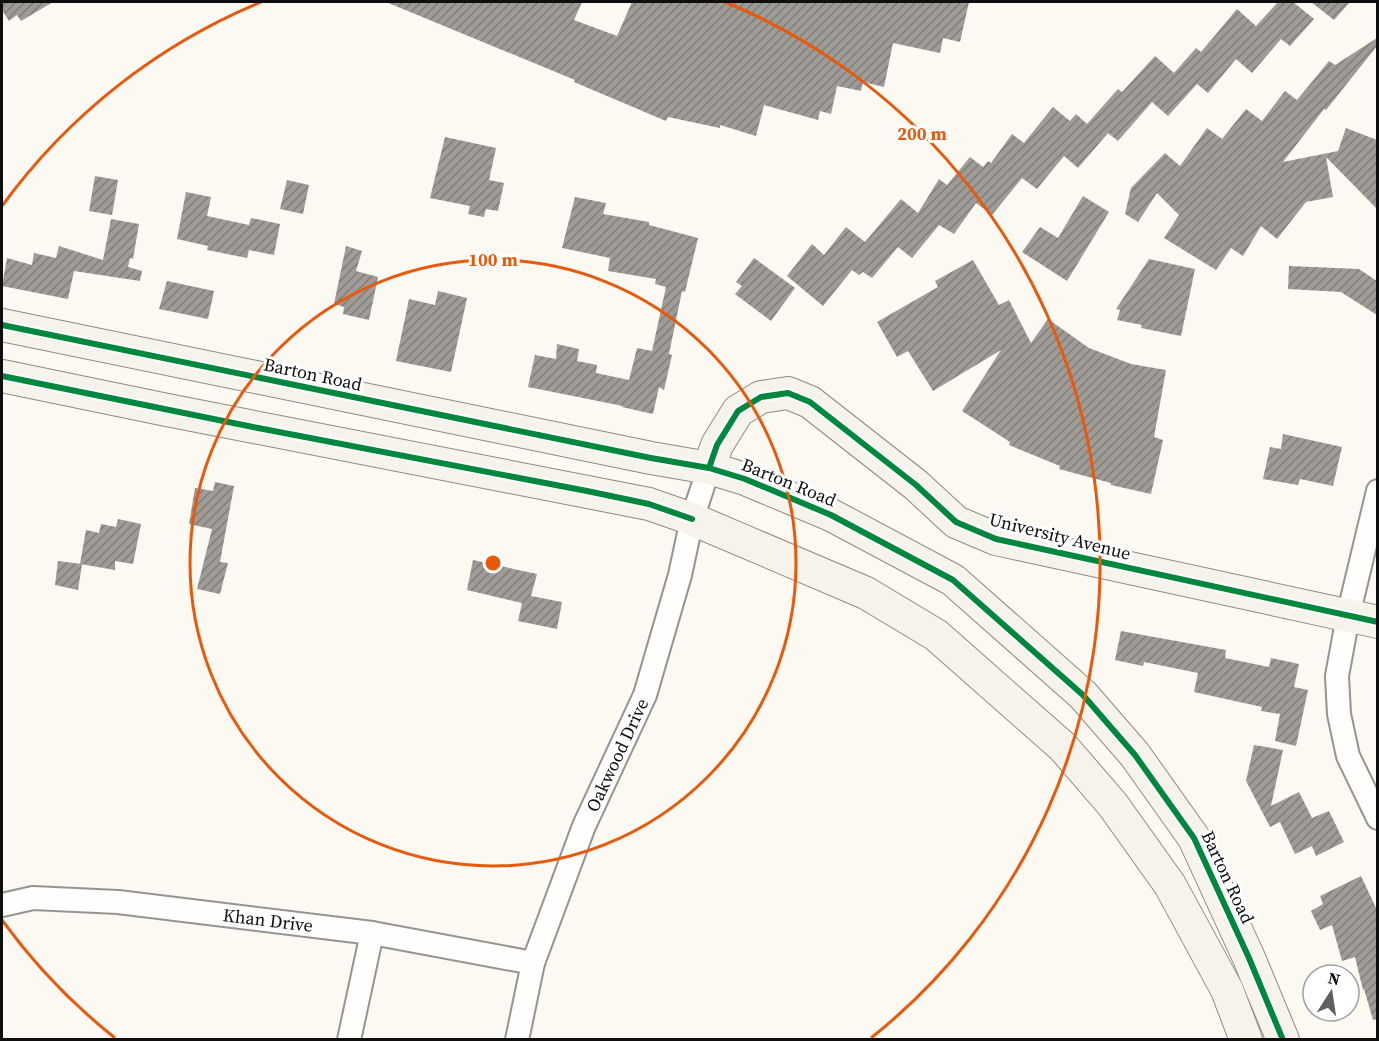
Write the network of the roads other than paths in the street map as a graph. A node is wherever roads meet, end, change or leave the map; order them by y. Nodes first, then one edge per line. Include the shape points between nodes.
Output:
1 (2, 325) edge
2 (2, 376) edge
3 (709, 468) junction
4 (1377, 491) edge
5 (692, 519) junction
6 (1363, 619) edge
7 (1377, 818) edge
8 (2, 904) edge
9 (372, 933) junction
10 (532, 963) junction
11 (349, 1040) edge
12 (517, 1040) edge
13 (1246, 1040) edge
14 (1283, 1040) edge

1 - 3 main road, Barton Road
2 - 5 main road via 587,491 649,504
3 - 5 street, Oakwood Drive
3 - 6 main road, University Avenue via 717,445 738,411 761,397 788,393 810,402 916,485 956,522 996,539
3 - 14 main road, Barton Road via 831,516 954,580 1083,694 1135,755 1194,837
4 - 6 street
5 - 10 street, Oakwood Drive via 645,695 584,826
5 - 13 main road via 866,593 936,635 1063,747 1113,805 1170,885 1227,990
6 - 7 street via 1336,676 1348,756
8 - 9 street, Khan Drive via 33,898 118,902
9 - 10 street, Khan Drive
9 - 11 street
10 - 12 street, Oakwood Drive

